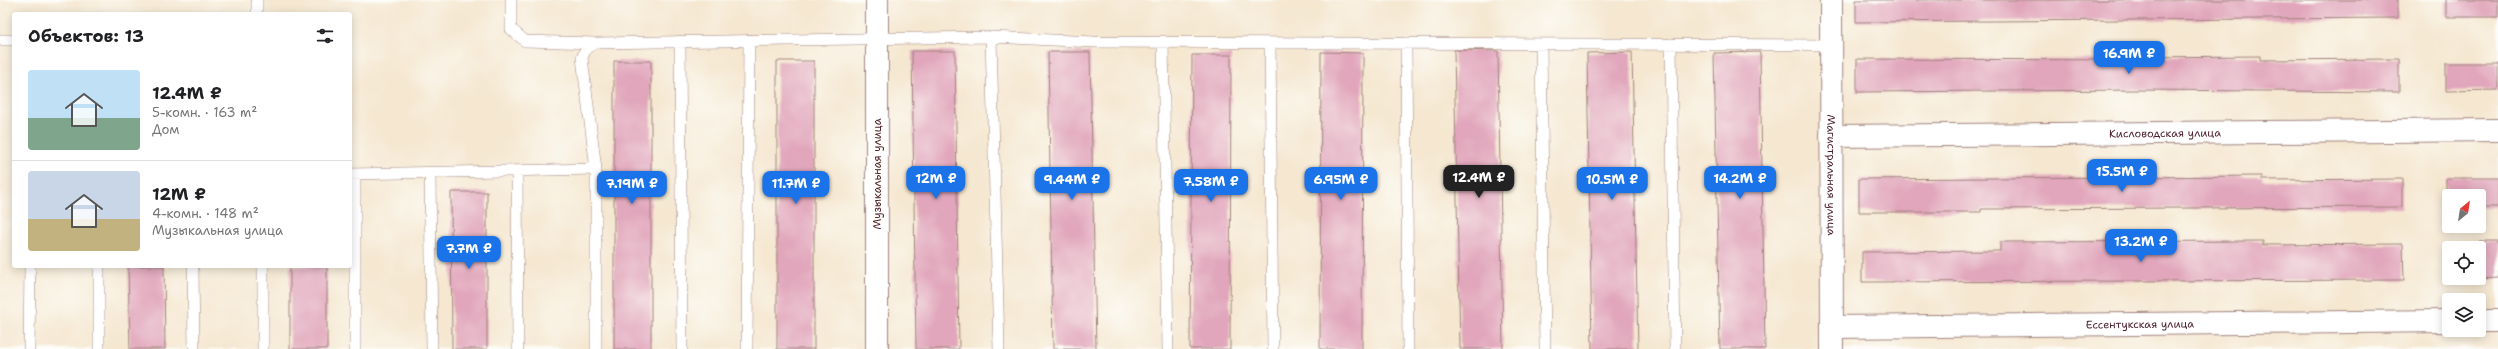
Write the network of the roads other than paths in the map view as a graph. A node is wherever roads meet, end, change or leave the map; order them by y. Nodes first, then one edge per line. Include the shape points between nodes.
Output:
1 (258, 0) edge
2 (511, 0) edge
3 (877, 0) edge
4 (1831, 0) edge
5 (257, 12) edge
6 (991, 37) junction
7 (876, 39) junction
8 (0, 40) edge
9 (12, 40) edge
10 (749, 40) junction
11 (680, 41) junction
12 (1163, 41) junction
13 (596, 42) junction
14 (1270, 43) junction
15 (1406, 43) junction
16 (1541, 44) junction
17 (1671, 44) junction
18 (1831, 45) junction
19 (2498, 130) edge
20 (1831, 136) junction
21 (596, 169) junction
22 (517, 171) junction
23 (430, 173) junction
24 (353, 174) edge
25 (30, 268) edge
26 (99, 268) edge
27 (193, 268) edge
28 (263, 268) edge
29 (2442, 321) edge
30 (2486, 321) edge
31 (2498, 321) edge
32 (1832, 327) junction
33 (29, 349) edge
34 (99, 349) edge
35 (194, 349) edge
36 (263, 349) edge
37 (355, 349) edge
38 (432, 349) edge
39 (518, 349) edge
40 (596, 349) edge
41 (682, 349) edge
42 (747, 349) edge
43 (877, 349) edge
44 (999, 349) edge
45 (1168, 349) edge
46 (1272, 349) edge
47 (1408, 349) edge
48 (1545, 349) edge
49 (1675, 349) edge
50 (1832, 349) edge

1 - 5 lane
2 - 13 lane via 511,29 525,41
3 - 7 street, Музыкальная улица
4 - 18 street, Магистральная улица
6 - 7 lane
6 - 12 lane via 1094,42
6 - 44 lane
7 - 10 lane
7 - 43 street, Музыкальная улица
8 - 9 lane
10 - 11 lane
10 - 42 lane
11 - 13 lane
11 - 41 lane
12 - 14 lane
12 - 45 lane
13 - 21 lane via 586,48 582,58
14 - 15 lane
14 - 46 lane
15 - 16 lane
15 - 47 lane
16 - 17 lane
16 - 48 lane
17 - 18 lane
17 - 49 lane
18 - 20 street, Магистральная улица
19 - 20 street, Кисловодская улица
20 - 32 street, Магистральная улица
21 - 22 lane
21 - 40 lane
22 - 23 lane
22 - 39 lane
23 - 24 lane
23 - 38 lane
24 - 37 lane
25 - 33 lane
26 - 34 lane
27 - 35 lane
28 - 36 lane
29 - 32 street, Ессентукская улица
30 - 31 street
32 - 50 street, Магистральная улица

